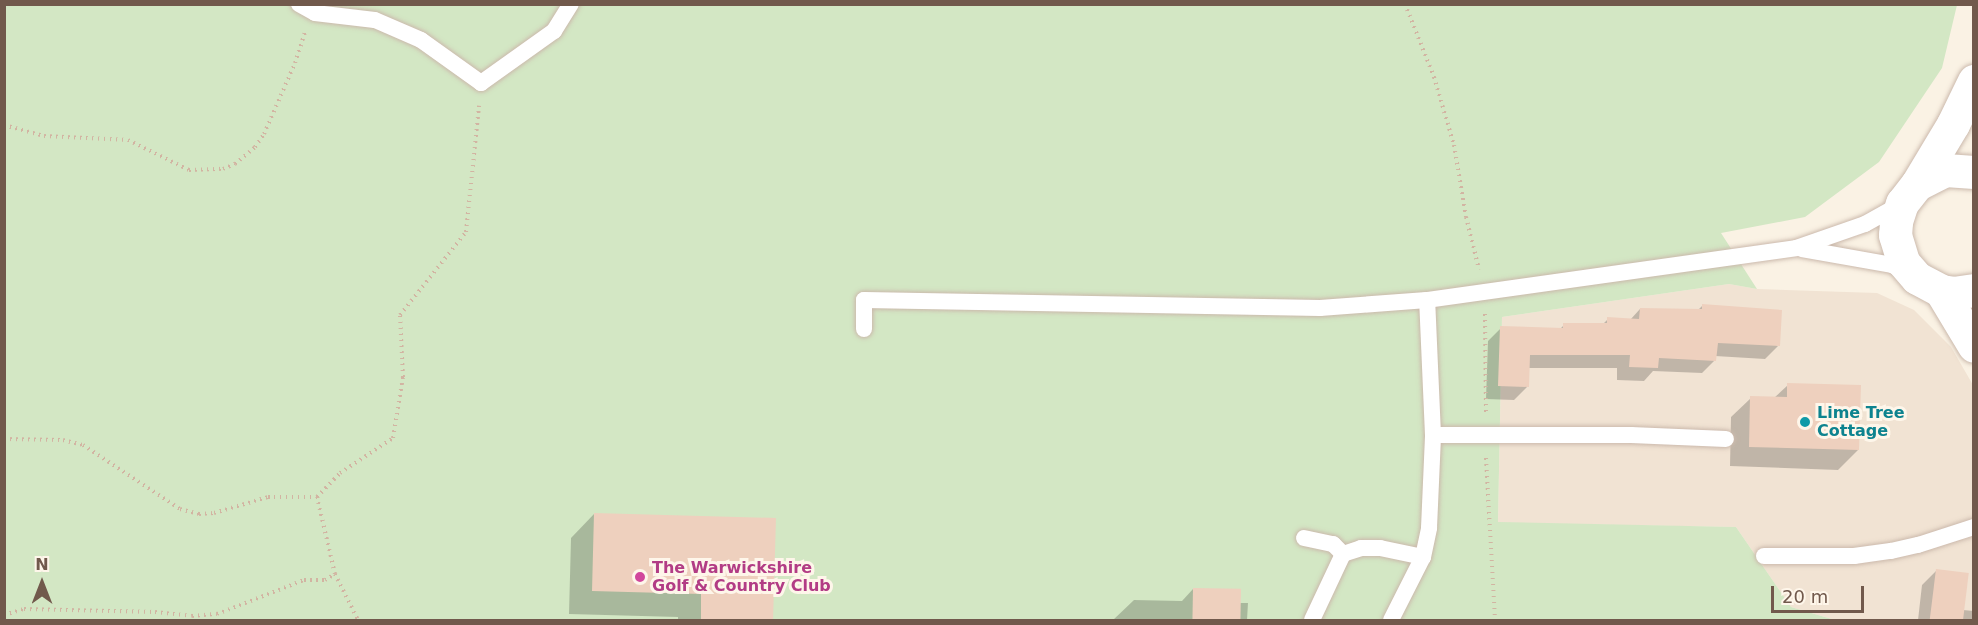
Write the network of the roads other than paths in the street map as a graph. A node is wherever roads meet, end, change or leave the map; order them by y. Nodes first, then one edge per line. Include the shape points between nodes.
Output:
1 (299, 4) edge
2 (571, 4) edge
3 (1974, 81) edge
4 (1974, 172) edge
5 (1910, 194) junction
6 (1796, 248) junction
7 (1929, 284) junction
8 (1974, 290) edge
9 (1427, 300) junction
10 (864, 329) dead end
11 (1974, 346) edge
12 (1433, 435) junction
13 (1726, 439) dead end
14 (1974, 527) edge
15 (1304, 538) dead end
16 (1343, 554) junction
17 (1764, 556) dead end
18 (1423, 557) junction
19 (1312, 621) edge
20 (1391, 621) edge

1 - 2 lane via 315,13 375,20 421,40 481,83 554,31
3 - 5 street
4 - 5 street via 1945,170
5 - 6 lane via 1865,224
5 - 7 street via 1896,222 1897,246 1903,262
6 - 7 lane via 1892,265
6 - 9 lane
7 - 8 street via 1953,293
7 - 11 street
9 - 10 lane via 1320,308 864,300
9 - 12 lane
12 - 13 lane
12 - 18 lane via 1430,528
14 - 17 lane via 1891,551 1854,556
15 - 16 lane via 1334,544
16 - 18 lane via 1361,548 1380,548
16 - 19 lane
18 - 20 lane

